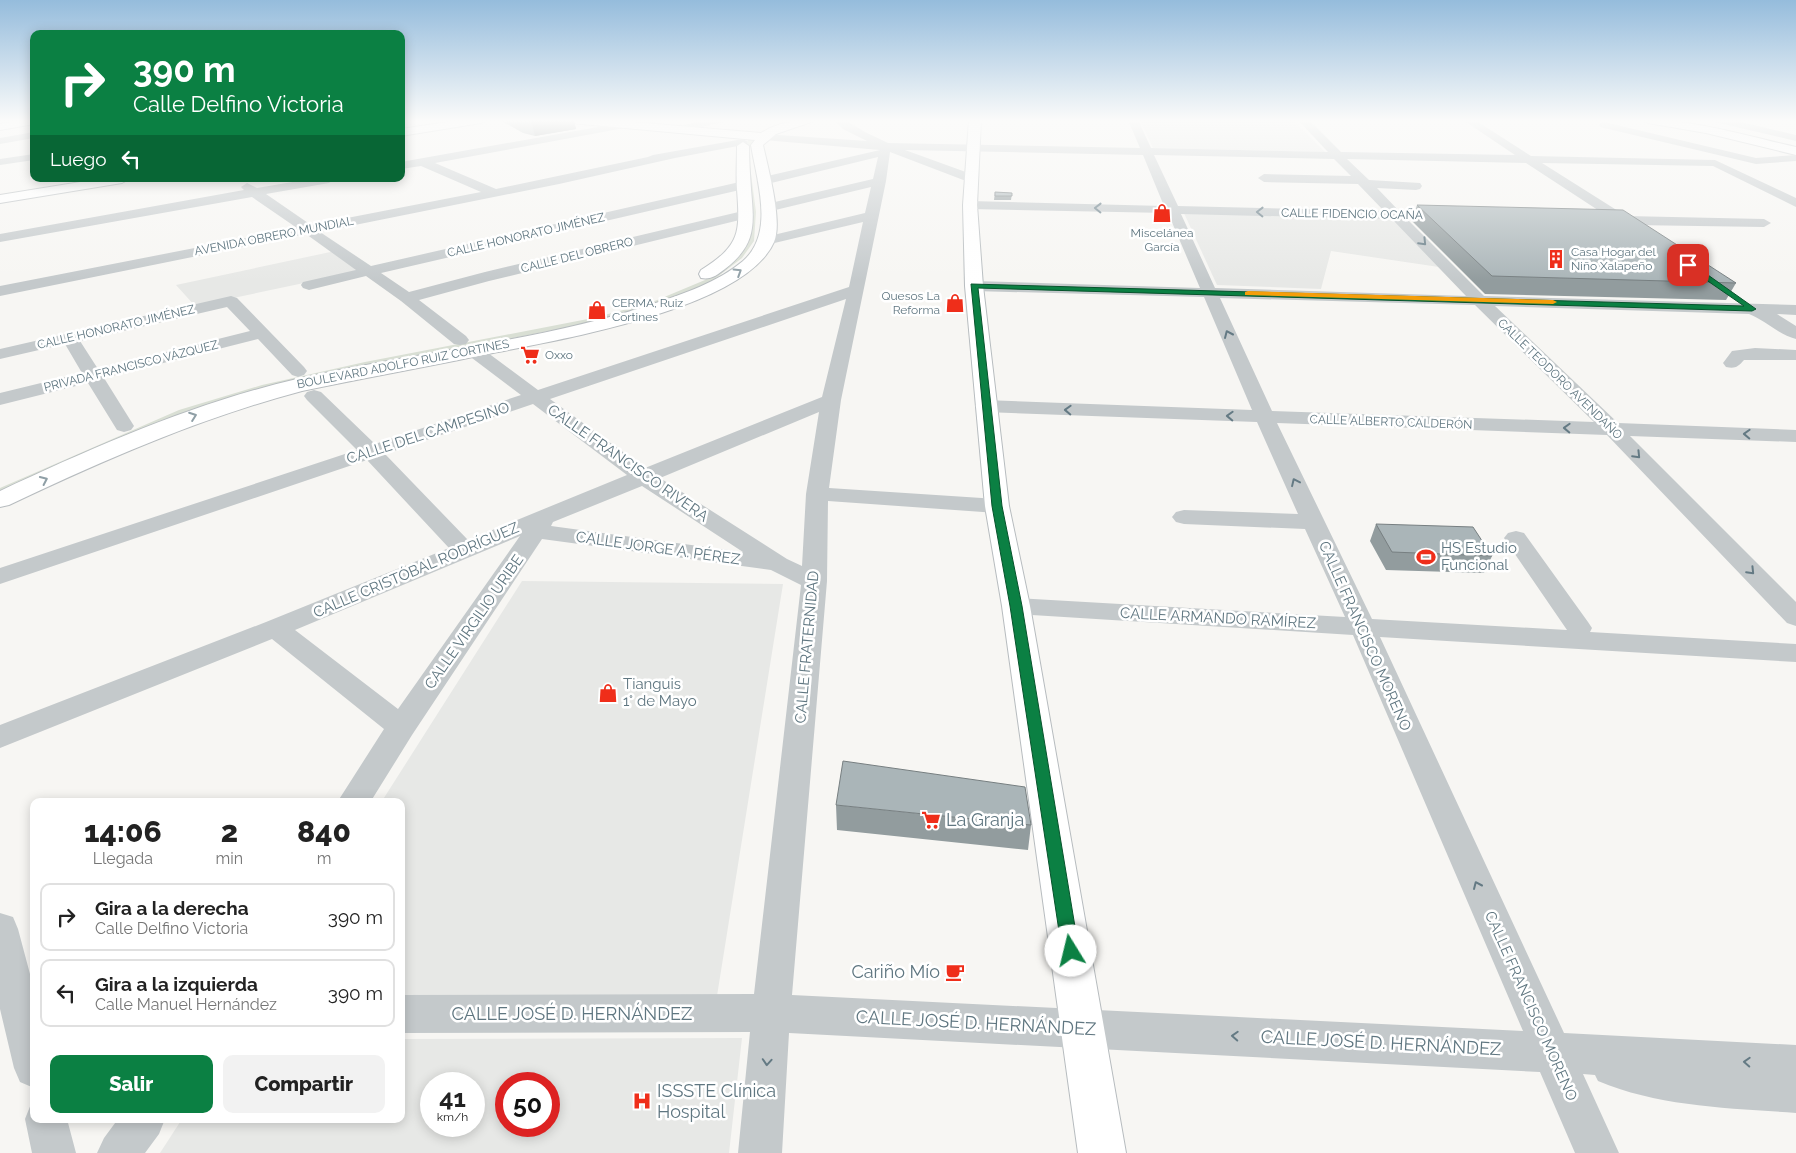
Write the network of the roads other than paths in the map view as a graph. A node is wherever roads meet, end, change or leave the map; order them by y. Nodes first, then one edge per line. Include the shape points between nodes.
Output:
1 (450, 174) edge
2 (586, 174) edge
3 (746, 174) edge
4 (762, 174) edge
5 (790, 174) edge
6 (881, 174) edge
7 (935, 174) edge
8 (971, 174) edge
9 (1158, 174) edge
10 (1356, 174) edge
11 (1551, 174) edge
12 (1738, 174) edge
13 (1264, 178) dead end
14 (763, 181) junction
15 (880, 181) junction
16 (69, 182) edge
17 (104, 182) edge
18 (240, 182) edge
19 (312, 182) edge
20 (1364, 182) junction
21 (1756, 182) junction
22 (744, 185) junction
23 (1416, 186) dead end
24 (1796, 189) edge
25 (970, 191) junction
26 (255, 192) junction
27 (0, 193) edge
28 (495, 193) junction
29 (0, 199) edge
30 (1796, 203) edge
31 (767, 208) junction
32 (1174, 210) junction
33 (747, 214) junction
34 (1396, 215) junction
35 (871, 216) junction
36 (1465, 217) edge
37 (1594, 220) edge
38 (1624, 221) junction
39 (1764, 223) dead end
40 (310, 229) junction
41 (1640, 232) edge
42 (0, 238) edge
43 (766, 241) junction
44 (369, 271) junction
45 (308, 285) dead end
46 (974, 286) junction
47 (856, 290) junction
48 (0, 291) edge
49 (1209, 292) junction
50 (1728, 292) edge
51 (407, 298) junction
52 (1478, 299) junction
53 (1752, 309) junction
54 (1796, 310) edge
55 (262, 333) junction
56 (1796, 334) edge
57 (70, 338) junction
58 (1796, 340) edge
59 (467, 345) junction
60 (0, 354) edge
61 (1796, 355) edge
62 (1732, 363) dead end
63 (298, 371) junction
64 (94, 375) junction
65 (314, 396) dead end
66 (536, 397) junction
67 (0, 399) edge
68 (831, 400) junction
69 (985, 406) junction
70 (1265, 418) junction
71 (124, 426) junction
72 (1612, 429) junction
73 (1796, 436) edge
74 (72, 447) dead end
75 (371, 452) junction
76 (642, 476) junction
77 (817, 494) junction
78 (0, 500) edge
79 (997, 506) junction
80 (1184, 517) dead end
81 (1314, 522) junction
82 (542, 524) junction
83 (1516, 538) dead end
84 (464, 549) junction
85 (778, 564) junction
86 (0, 576) edge
87 (814, 581) junction
88 (1016, 606) junction
89 (1796, 617) edge
90 (1362, 626) junction
91 (275, 628) junction
92 (1579, 628) junction
93 (1420, 629) junction
94 (1646, 644) junction
95 (1796, 653) edge
96 (400, 727) junction
97 (0, 737) edge
98 (356, 798) edge
99 (0, 929) edge
100 (771, 1013) junction
101 (405, 1014) edge
102 (1083, 1028) junction
103 (30, 1052) edge
104 (1551, 1052) junction
105 (1796, 1065) edge
106 (1796, 1092) edge
107 (47, 1123) edge
108 (141, 1123) edge
109 (54, 1153) edge
110 (119, 1153) edge
111 (760, 1153) edge
112 (1102, 1153) edge
113 (1597, 1153) edge

1 - 28 street
2 - 28 street, AVENIDA OBRERO MUNDIAL
3 - 22 main road, BOULEVARD ADOLFO RUIZ CORTINES
4 - 14 main road
5 - 14 street
6 - 15 street, CALLE FRATERNIDAD
7 - 25 street, CALLE FIDENCIO OCAÑA
8 - 25 main road
9 - 32 street, CALLE FRANCISCO MORENO
10 - 20 street, CALLE TEODORO AVENDAÑO
11 - 38 street
12 - 21 street
13 - 20 street
14 - 31 main road
15 - 31 street
15 - 35 street, CALLE FRATERNIDAD
16 - 27 main road
17 - 29 main road
18 - 26 street, CALLE FRANCISCO RIVERA
19 - 26 street
20 - 23 street
20 - 34 street, CALLE TEODORO AVENDAÑO
21 - 24 street
21 - 30 street
22 - 33 main road, BOULEVARD ADOLFO RUIZ CORTINES
22 - 44 street, CALLE HONORATO JIMÉNEZ
32 -> 25 street, CALLE FIDENCIO OCAÑA
25 - 46 main road
26 - 40 street, CALLE FRANCISCO RIVERA
26 - 42 street
28 - 40 street, AVENIDA OBRERO MUNDIAL
31 - 43 main road
34 -> 32 street, CALLE FIDENCIO OCAÑA
32 - 49 street, CALLE FRANCISCO MORENO
33 - 51 street, CALLE DEL OBRERO
33 - 59 main road, BOULEVARD ADOLFO RUIZ CORTINES via 746,231 731,255 712,271 677,289 614,310
34 - 36 street, CALLE FIDENCIO OCAÑA
34 -> 52 street, CALLE TEODORO AVENDAÑO
35 - 43 street
35 - 47 street, CALLE FRATERNIDAD
37 - 38 street
38 - 39 street
38 - 41 street
40 - 44 street, CALLE FRANCISCO RIVERA
40 - 48 street, AVENIDA OBRERO MUNDIAL
59 -> 43 main road, BOULEVARD ADOLFO RUIZ CORTINES via 585,328 661,308 696,294 744,268 759,254
44 - 45 street, CALLE HONORATO JIMÉNEZ
44 - 51 street, CALLE FRANCISCO RIVERA
46 - 49 street
46 - 69 main road
47 - 66 street, CALLE DEL CAMPESINO
47 - 68 street, CALLE FRATERNIDAD
49 - 52 street
70 -> 49 street, CALLE FRANCISCO MORENO
50 - 53 street
51 - 59 street, CALLE FRANCISCO RIVERA
52 - 53 street
52 - 72 street, CALLE TEODORO AVENDAÑO
53 - 54 street
53 - 56 street
53 - 58 street
55 - 57 street, CALLE HONORATO JIMÉNEZ via 231,301
55 - 63 street
55 - 64 street, PRIVADA FRANCISCO VÁZQUEZ
57 - 60 street, CALLE HONORATO JIMÉNEZ
57 - 64 street
59 - 63 main road, BOULEVARD ADOLFO RUIZ CORTINES
59 - 66 street, CALLE FRANCISCO RIVERA
78 -> 59 main road, BOULEVARD ADOLFO RUIZ CORTINES via 135,439 234,402
61 - 62 street via 1738,355
63 - 71 main road, BOULEVARD ADOLFO RUIZ CORTINES via 211,392
64 - 67 street, PRIVADA FRANCISCO VÁZQUEZ
64 - 71 street
65 - 75 street
66 - 75 street, CALLE DEL CAMPESINO
66 - 76 street, CALLE FRANCISCO RIVERA
68 - 76 street, CALLE CRISTÓBAL RODRÍGUEZ
68 - 77 street, CALLE FRATERNIDAD
70 -> 69 street, CALLE ALBERTO CALDERÓN
69 - 79 main road
72 -> 70 street, CALLE ALBERTO CALDERÓN
81 -> 70 street, CALLE FRANCISCO MORENO
71 - 74 main road, BOULEVARD ADOLFO RUIZ CORTINES
73 -> 72 street, CALLE ALBERTO CALDERÓN
72 -> 89 street, CALLE TEODORO AVENDAÑO
75 - 84 street
75 - 86 street, CALLE DEL CAMPESINO
76 - 82 street, CALLE CRISTÓBAL RODRÍGUEZ
76 - 85 street, CALLE FRANCISCO RIVERA
77 - 79 street
77 - 87 street, CALLE FRATERNIDAD
79 - 88 main road
80 - 81 street
81 - 90 street, CALLE FRANCISCO MORENO
82 - 84 street, CALLE CRISTÓBAL RODRÍGUEZ
82 - 85 street, CALLE JORGE A. PÉREZ
82 - 96 street, CALLE VIRGILIO URIBE
83 - 92 street
84 - 91 street, CALLE CRISTÓBAL RODRÍGUEZ
85 - 87 street, CALLE FRANCISCO RIVERA
87 - 100 street, CALLE FRATERNIDAD
88 - 90 street, CALLE ARMANDO RAMÍREZ
88 - 102 main road
90 - 93 street, CALLE ARMANDO RAMÍREZ
104 -> 90 street, CALLE FRANCISCO MORENO
91 - 96 street
91 - 97 street, CALLE CRISTÓBAL RODRÍGUEZ
92 - 93 street, CALLE ARMANDO RAMÍREZ via 1443,622
92 - 94 street, CALLE ARMANDO RAMÍREZ via 1607,632
93 - 94 street, CALLE ARMANDO RAMÍREZ
94 - 95 street, CALLE ARMANDO RAMÍREZ
96 - 98 street, CALLE VIRGILIO URIBE
99 - 103 street
100 - 101 street, CALLE JOSÉ D. HERNÁNDEZ
100 - 102 street, CALLE JOSÉ D. HERNÁNDEZ
100 -> 111 street, CALLE FRATERNIDAD
104 -> 102 street, CALLE JOSÉ D. HERNÁNDEZ
102 - 112 main road
105 -> 104 street, CALLE JOSÉ D. HERNÁNDEZ
104 - 106 street, CALLE JOSÉ D. HERNÁNDEZ via 1689,1085
104 - 113 street, CALLE FRANCISCO MORENO
107 - 109 street
108 - 110 street

